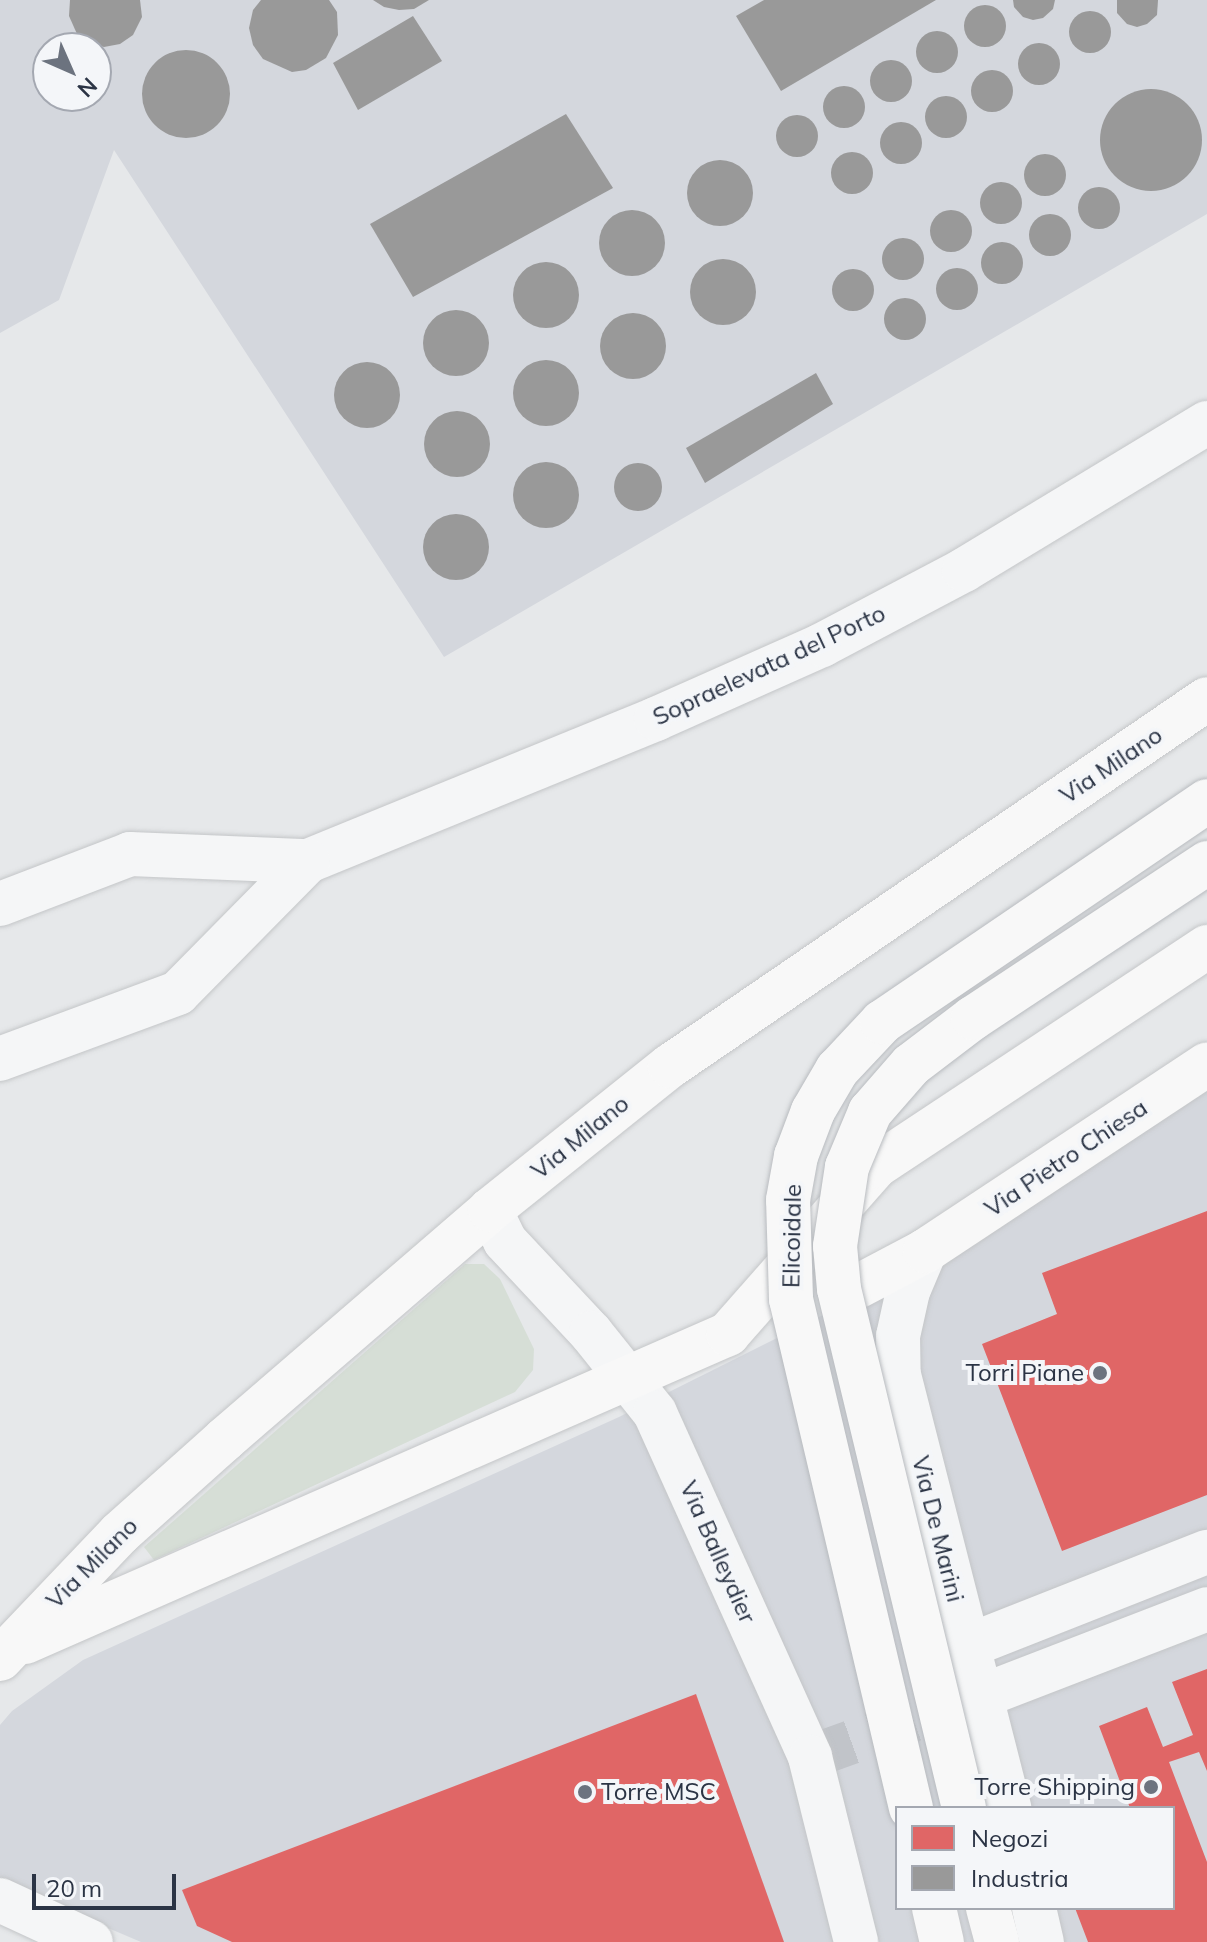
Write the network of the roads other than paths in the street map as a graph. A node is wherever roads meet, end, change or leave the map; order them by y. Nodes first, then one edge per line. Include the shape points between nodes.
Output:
1 (1207, 423) edge
2 (1207, 699) edge
3 (1207, 801) edge
4 (308, 861) junction
5 (1207, 863) edge
6 (0, 904) edge
7 (1207, 947) edge
8 (0, 1059) edge
9 (1207, 1064) edge
10 (490, 1210) junction
11 (925, 1251) junction
12 (859, 1286) dead end
13 (626, 1378) junction
14 (1207, 1552) edge
15 (1207, 1609) edge
16 (968, 1646) junction
17 (6, 1653) edge
18 (982, 1696) tunnel mouth
19 (911, 1806) edge
20 (964, 1806) edge
21 (1008, 1806) edge
22 (0, 1900) edge
23 (934, 1910) edge
24 (989, 1910) edge
25 (1034, 1910) edge
26 (91, 1942) edge
27 (856, 1942) edge
28 (942, 1942) edge
29 (997, 1942) edge
30 (1042, 1942) edge

1 - 4 street, Sopraelevata del Porto via 964,570 822,645
2 - 10 main road, Via Milano via 670,1066
3 - 19 main road, Elicoidale, bridge via 882,1022 837,1070 813,1111 796,1156 788,1200 791,1299
4 - 6 street, Sopraelevata del Porto via 130,854
4 - 8 street, Sopraelevata del Porto via 178,993
5 - 20 main road, Elicoidale, bridge via 911,1065 870,1112 847,1167 835,1246 839,1289
7 - 13 main road, Via Milano via 876,1166 728,1334
9 - 11 main road, Via Pietro Chiesa
10 - 13 street, Via Balleydier via 505,1241
10 - 17 main road, Via Milano via 120,1533
11 - 12 main road
11 - 16 street, Via De Marini via 908,1291 898,1336 899,1375
13 - 17 main road, Via Milano
13 - 27 street, Via Balleydier via 655,1413 810,1757
14 - 16 street
15 - 18 street
16 - 21 street, Via De Marini
22 - 26 street
23 - 28 main road
24 - 29 main road
25 - 30 street

